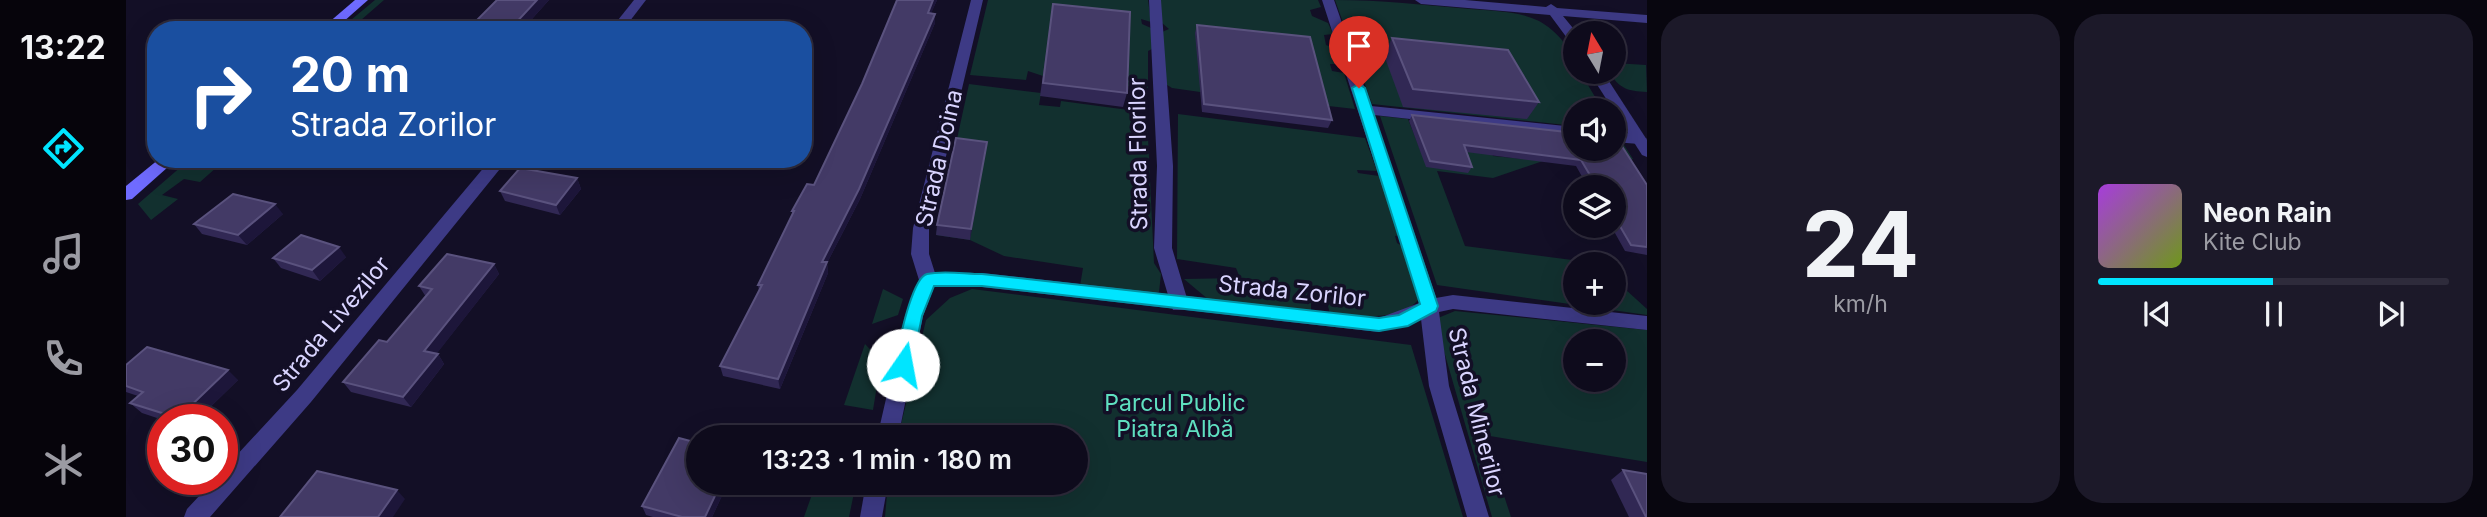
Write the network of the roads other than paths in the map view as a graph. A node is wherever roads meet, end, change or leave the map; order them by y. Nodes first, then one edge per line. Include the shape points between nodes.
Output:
1 (362, 0) edge
2 (640, 0) edge
3 (977, 0) edge
4 (1155, 0) edge
5 (1328, 0) edge
6 (1421, 0) edge
7 (1544, 0) edge
8 (1555, 12) junction
9 (1647, 19) edge
10 (337, 21) edge
11 (623, 21) edge
12 (1563, 23) edge
13 (1604, 84) edge
14 (1367, 110) junction
15 (1563, 131) edge
16 (1626, 141) edge
17 (1643, 146) edge
18 (158, 168) edge
19 (493, 168) edge
20 (126, 195) edge
21 (928, 280) junction
22 (1180, 304) junction
23 (1430, 306) junction
24 (1647, 323) edge
25 (890, 425) edge
26 (875, 495) edge
27 (195, 517) edge
28 (871, 517) edge
29 (1478, 517) edge

1 - 10 street
2 - 11 street
3 - 21 street, Strada Doina via 921,228 920,254
4 - 22 street, Strada Florilor via 1165,166 1163,248
5 - 14 street, Strada Minerilor
6 - 8 street
7 - 8 street
8 - 9 street
8 - 12 street
13 - 17 street
14 - 15 street
14 - 23 street, Strada Minerilor
16 - 17 street
18 - 20 street
19 - 27 street, Strada Livezilor via 304,396
21 - 22 street, Strada Zorilor via 982,280
21 - 25 street via 914,316
22 - 23 street, Strada Zorilor via 1379,325 1402,321
23 - 24 street, Strada Zorilor via 1453,302 1498,305
23 - 29 street, Strada Minerilor via 1429,336 1439,382
26 - 28 street

